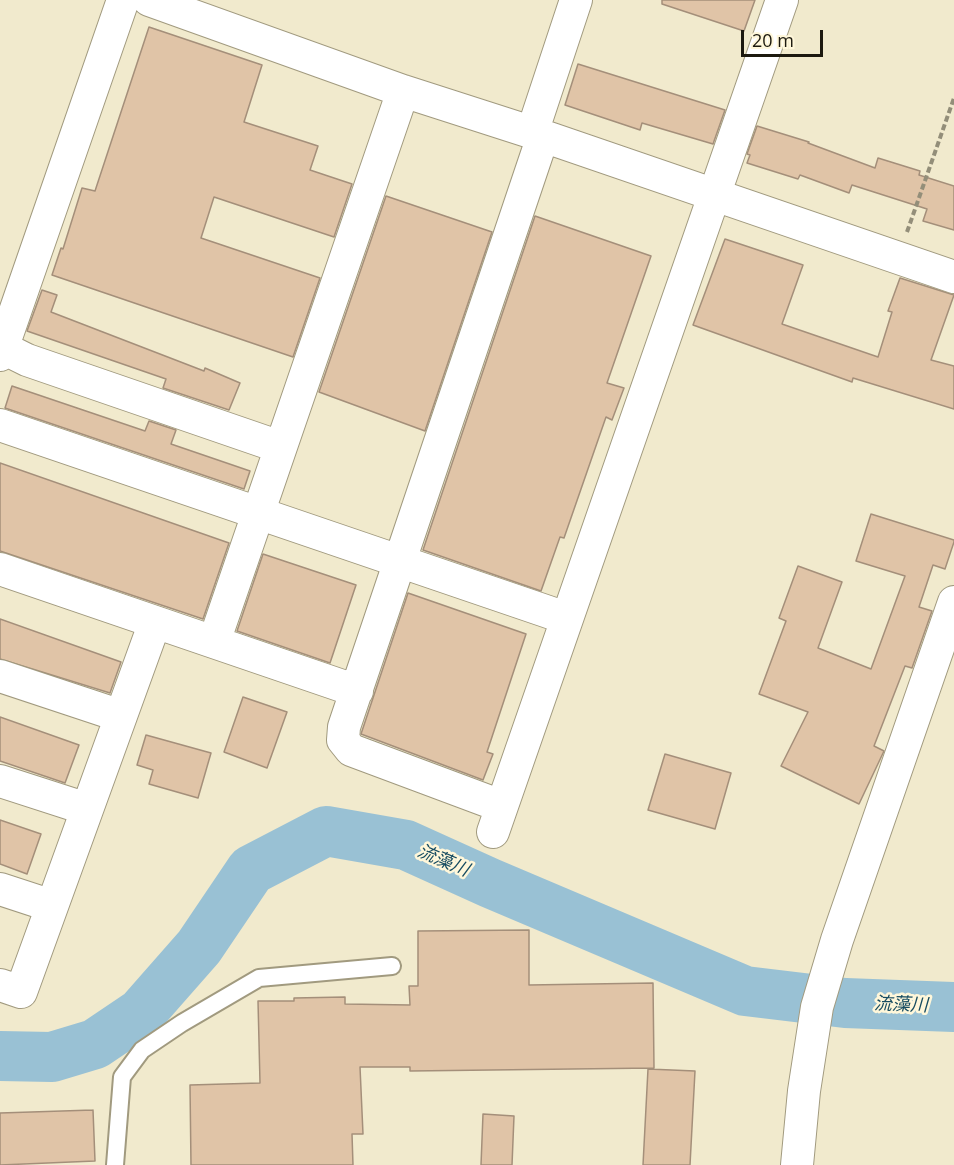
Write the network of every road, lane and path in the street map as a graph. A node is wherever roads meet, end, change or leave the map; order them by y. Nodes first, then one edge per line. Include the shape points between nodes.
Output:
1 (123, 0) edge
2 (149, 0) edge
3 (576, 0) edge
4 (782, 0) edge
5 (403, 91) junction
6 (954, 98) edge
7 (537, 134) junction
8 (714, 194) junction
9 (898, 258) junction
10 (954, 277) edge
11 (1, 351) edge
12 (0, 424) edge
13 (280, 447) junction
14 (258, 513) junction
15 (400, 562) junction
16 (0, 569) edge
17 (954, 602) edge
18 (566, 618) junction
19 (155, 622) junction
20 (214, 642) junction
21 (0, 676) edge
22 (357, 692) junction
23 (121, 716) junction
24 (0, 782) edge
25 (87, 809) junction
26 (0, 889) edge
27 (52, 906) junction
28 (392, 966) dead end
29 (0, 985) edge
30 (115, 1165) edge
31 (797, 1165) edge

1 - 11 street
2 - 5 street
3 - 7 street
4 - 8 street
5 - 7 street
5 - 13 street
6 - 9 path
7 - 8 street
7 - 15 street
8 - 9 street
8 - 18 street
9 - 10 street
11 - 13 street
12 - 14 street
13 - 14 street
14 - 15 street
14 - 20 street
15 - 18 street
15 - 22 street
16 - 19 street
17 - 31 street via 817,1007
18 - 22 street via 497,819 351,750 343,740 344,727
19 - 20 street
19 - 23 street
20 - 22 street
21 - 23 street
23 - 25 street
24 - 25 street
25 - 27 street
26 - 27 street
27 - 29 street via 21,993
28 - 30 lane via 259,978 142,1050 122,1077

